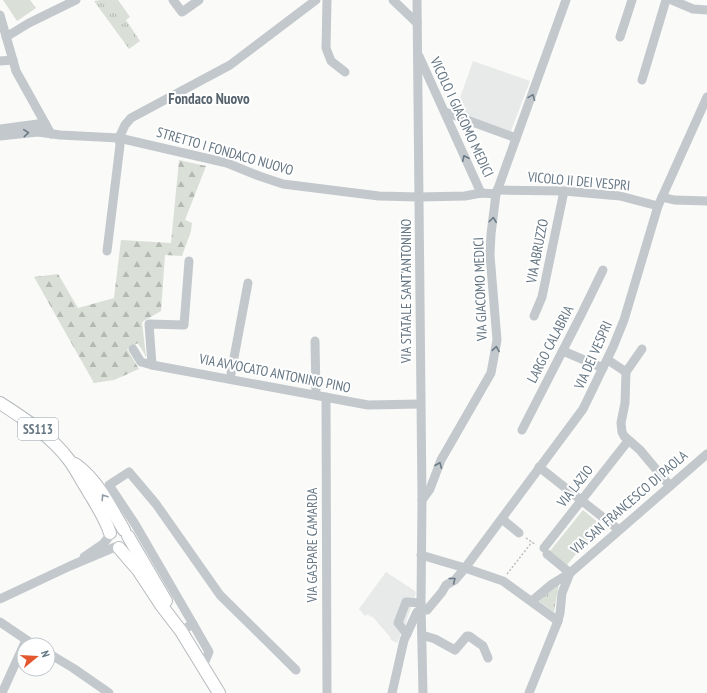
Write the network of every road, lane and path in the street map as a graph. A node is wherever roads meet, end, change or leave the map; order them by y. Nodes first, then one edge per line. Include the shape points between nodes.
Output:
1 (76, 0) edge
2 (174, 0) edge
3 (199, 0) edge
4 (316, 0) edge
5 (327, 0) edge
6 (393, 0) edge
7 (417, 0) edge
8 (566, 0) edge
9 (632, 0) edge
10 (666, 0) edge
11 (672, 0) edge
12 (707, 10) edge
13 (0, 15) edge
14 (417, 23) junction
15 (6, 37) junction
16 (620, 37) dead end
17 (417, 52) junction
18 (13, 60) junction
19 (0, 62) edge
20 (345, 72) dead end
21 (642, 80) dead end
22 (707, 97) edge
23 (445, 112) junction
24 (45, 123) junction
25 (0, 129) edge
26 (51, 134) junction
27 (0, 136) edge
28 (119, 138) junction
29 (516, 138) junction
30 (564, 191) junction
31 (497, 192) junction
32 (482, 193) junction
33 (419, 197) junction
34 (707, 201) edge
35 (660, 202) junction
36 (107, 251) dead end
37 (189, 261) dead end
38 (603, 270) dead end
39 (248, 282) dead end
40 (534, 316) dead end
41 (315, 342) dead end
42 (642, 348) dead end
43 (133, 350) dead end
44 (563, 351) junction
45 (606, 364) junction
46 (152, 365) junction
47 (626, 372) junction
48 (230, 379) junction
49 (316, 395) junction
50 (326, 397) junction
51 (0, 403) edge
52 (420, 404) junction
53 (522, 430) dead end
54 (628, 441) junction
55 (707, 454) edge
56 (70, 461) junction
57 (540, 467) junction
58 (670, 486) junction
59 (422, 500) junction
60 (581, 500) junction
61 (502, 519) junction
62 (619, 530) junction
63 (126, 533) junction
64 (519, 533) joint
65 (113, 541) junction
66 (532, 542) junction
67 (545, 551) junction
68 (421, 555) junction
69 (465, 568) junction
70 (570, 573) junction
71 (503, 581) junction
72 (0, 599) edge
73 (532, 601) junction
74 (421, 606) junction
75 (558, 621) junction
76 (0, 622) edge
77 (193, 624) junction
78 (181, 631) junction
79 (407, 634) junction
80 (21, 637) edge
81 (422, 638) junction
82 (56, 658) edge
83 (488, 658) dead end
84 (203, 666) junction
85 (16, 668) edge
86 (296, 670) dead end
87 (107, 692) edge
88 (2, 693) edge
89 (219, 693) edge
90 (327, 693) edge
91 (392, 693) edge
92 (423, 693) edge
93 (529, 693) edge

1 - 15 street
2 - 3 street via 182,12
4 - 28 street via 230,65 131,118
5 - 20 street via 326,48 331,61
6 - 14 street
7 - 14 street, VIA STATALE SANT'ANTONINO
29 -> 8 street, VIA GIACOMO MEDICI
9 - 16 street
10 - 21 street
11 - 12 street via 694,9
13 - 15 street
14 - 17 street, VIA STATALE SANT'ANTONINO
15 - 18 street
17 - 23 street, VICOLO I GIACOMO MEDICI
17 - 33 street, VIA STATALE SANT'ANTONINO
18 - 19 street
18 - 24 street via 20,80
22 - 35 street, VIA DEI VESPRI
23 - 29 street
32 -> 23 street, VICOLO I GIACOMO MEDICI
24 - 25 street
24 - 26 street
27 -> 26 street, STRETTO I FONDACO NUOVO via 38,132
26 - 28 street, STRETTO I FONDACO NUOVO
28 - 33 street, STRETTO I FONDACO NUOVO via 227,163 283,184 379,196
28 - 36 street
29 - 31 street, VIA GIACOMO MEDICI
30 - 31 street, VICOLO II DEI VESPRI
30 - 35 street, VICOLO II DEI VESPRI
30 - 40 street, VIA ABRUZZO via 544,290
31 - 32 street, VICOLO II DEI VESPRI
59 -> 31 street, VIA GIACOMO MEDICI via 430,489 441,460 491,373 497,340 490,255
32 - 33 street, STRETTO I FONDACO NUOVO
33 - 52 street, VIA STATALE SANT'ANTONINO
34 - 35 street, VICOLO II DEI VESPRI
35 - 45 street, VIA DEI VESPRI via 624,320
37 - 46 street via 184,325 149,324
38 - 44 street, LARGO CALABRIA
39 - 48 street
41 - 49 street
42 - 47 street
43 - 46 street, VIA AVVOCATO ANTONINO PINO via 141,362
44 - 45 street
44 - 53 street, LARGO CALABRIA
45 - 47 street
45 - 57 street, VIA DEI VESPRI via 583,409
46 - 48 street, VIA AVVOCATO ANTONINO PINO
47 - 54 street via 621,427
48 - 49 street, VIA AVVOCATO ANTONINO PINO
49 - 50 street, VIA AVVOCATO ANTONINO PINO
50 - 52 street, VIA AVVOCATO ANTONINO PINO via 368,405
50 - 90 street, VIA GASPARE CAMARDA
51 - 56 main road, SS113 via 46,435
52 - 59 street, VIA STATALE SANT'ANTONINO
54 - 58 street via 640,450
54 - 60 street, VIA LAZIO
55 - 58 street, VIA SAN FRANCESCO DI PAOLA
63 -> 56 main road via 90,477
56 - 65 main road via 101,513
57 - 60 street
57 - 61 street, VIA DEI VESPRI
58 - 62 street, VIA SAN FRANCESCO DI PAOLA
59 - 68 street, VIA STATALE SANT'ANTONINO
60 - 62 street
60 - 67 street, VIA LAZIO
61 - 64 street
61 - 69 street, VIA DEI VESPRI
62 - 70 street, VIA SAN FRANCESCO DI PAOLA
63 - 65 main road via 116,528
63 - 65 main road via 128,541 125,545
63 - 78 main road via 162,592
64 - 66 path
65 - 72 street via 103,544 70,566
65 - 78 main road via 138,570
66 - 67 path
66 - 71 path
67 - 70 street
68 - 69 street
68 - 74 street, VIA STATALE SANT'ANTONINO
69 - 71 street
74 -> 69 street, VIA DEI VESPRI via 427,610 446,585 455,580
70 - 73 street, VIA SAN FRANCESCO DI PAOLA
70 - 75 street, VIA SAN FRANCESCO DI PAOLA via 562,593
71 - 73 street
73 - 75 street
74 - 79 street
74 - 79 street via 406,602 398,623
74 - 81 street, VIA STATALE SANT'ANTONINO
75 - 93 street, VIA SAN FRANCESCO DI PAOLA
76 - 80 street
77 - 78 street
77 - 84 street via 209,652
77 - 86 street via 135,524 109,485 129,472 156,504 220,595
78 - 84 main road
79 - 91 street
81 - 83 street via 435,638 455,650 469,636 483,646
81 - 92 street
82 - 87 street
84 - 89 main road
85 - 88 street

